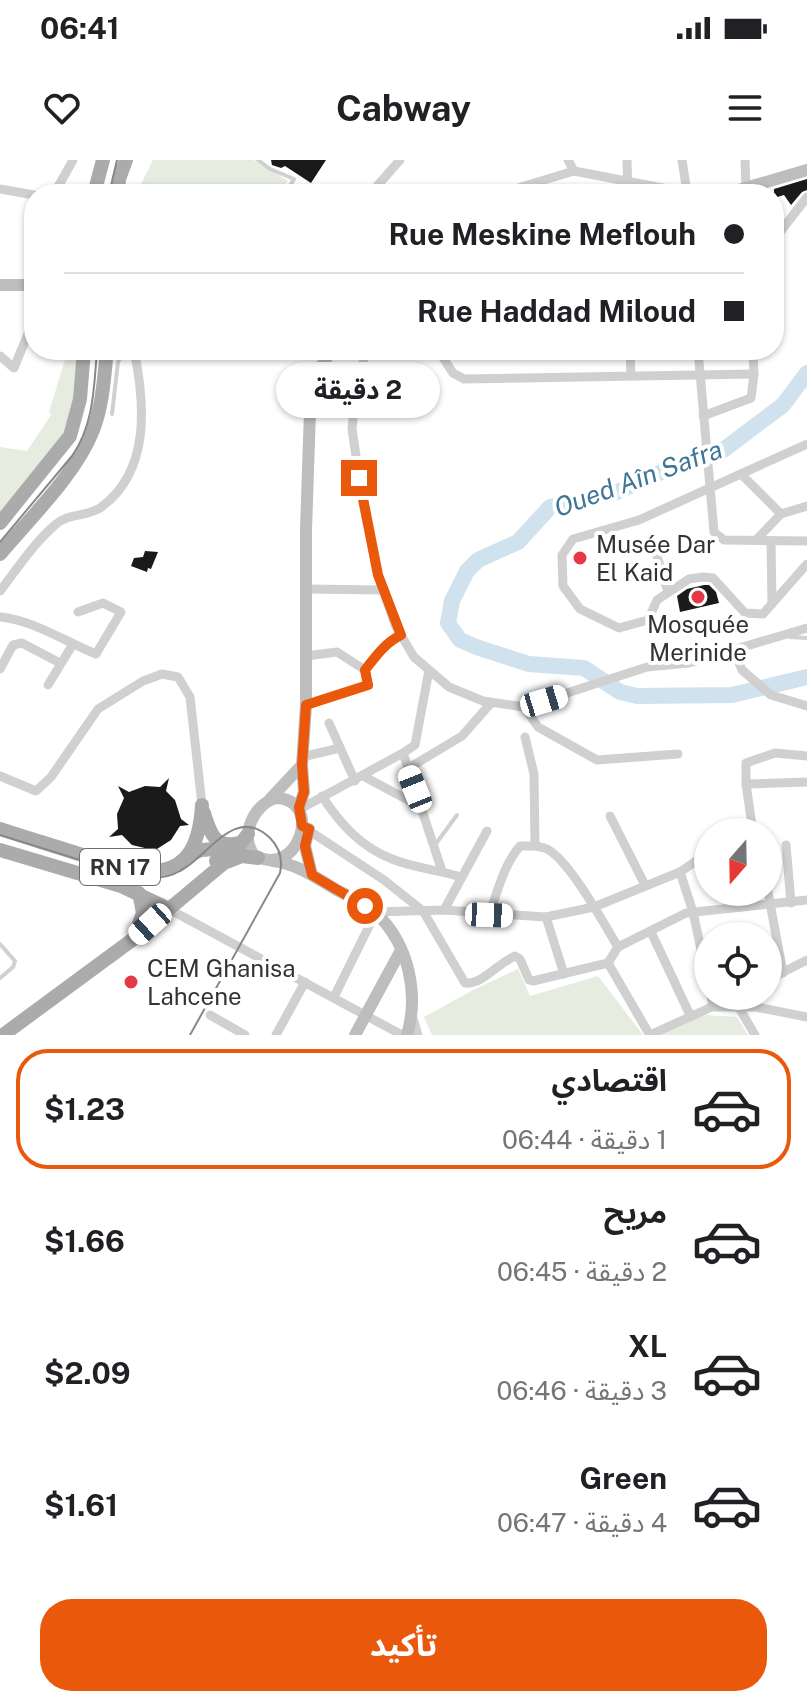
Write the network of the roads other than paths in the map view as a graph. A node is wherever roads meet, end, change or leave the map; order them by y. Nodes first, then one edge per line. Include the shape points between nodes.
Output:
1 (73, 160) edge
2 (103, 160) edge
3 (126, 160) edge
4 (258, 160) edge
5 (400, 160) edge
6 (568, 160) edge
7 (627, 160) edge
8 (682, 160) edge
9 (745, 160) edge
10 (805, 167) edge
11 (574, 171) junction
12 (627, 181) junction
13 (60, 184) edge
14 (97, 184) edge
15 (119, 184) edge
16 (291, 184) edge
17 (379, 184) edge
18 (531, 184) edge
19 (627, 184) edge
20 (643, 184) edge
21 (688, 184) edge
22 (746, 184) edge
23 (755, 184) edge
24 (0, 189) edge
25 (24, 193) edge
26 (807, 197) edge
27 (784, 227) edge
28 (0, 285) edge
29 (24, 285) edge
30 (24, 344) edge
31 (0, 356) edge
32 (83, 360) edge
33 (106, 360) edge
34 (119, 360) edge
35 (136, 360) edge
36 (325, 360) edge
37 (364, 360) edge
38 (445, 360) edge
39 (630, 360) edge
40 (698, 360) edge
41 (753, 360) edge
42 (699, 374) junction
43 (754, 374) junction
44 (631, 375) junction
45 (112, 414) dead end
46 (703, 416) junction
47 (807, 444) edge
48 (741, 474) junction
49 (710, 485) junction
50 (807, 506) edge
51 (781, 514) junction
52 (0, 523) edge
53 (756, 540) junction
54 (771, 541) junction
55 (807, 541) edge
56 (0, 554) edge
57 (657, 556) dead end
58 (807, 564) edge
59 (306, 589) junction
60 (383, 590) junction
61 (0, 591) edge
62 (668, 592) junction
63 (772, 604) junction
64 (78, 612) dead end
65 (0, 617) edge
66 (807, 628) edge
67 (401, 635) junction
68 (783, 635) junction
69 (807, 638) edge
70 (73, 644) junction
71 (734, 650) junction
72 (306, 656) junction
73 (60, 663) junction
74 (0, 669) edge
75 (365, 670) junction
76 (429, 670) junction
77 (48, 685) dead end
78 (491, 703) junction
79 (306, 705) junction
80 (803, 705) edge
81 (524, 707) junction
82 (329, 723) dead end
83 (525, 737) dead end
84 (340, 748) junction
85 (403, 753) junction
86 (678, 754) dead end
87 (807, 756) edge
88 (302, 761) junction
89 (407, 769) junction
90 (0, 776) edge
91 (359, 779) junction
92 (807, 782) edge
93 (746, 784) junction
94 (322, 796) junction
95 (270, 799) junction
96 (202, 805) junction
97 (299, 808) junction
98 (423, 808) junction
99 (457, 815) dead end
100 (610, 816) dead end
101 (748, 818) edge
102 (305, 828) junction
103 (0, 829) edge
104 (487, 831) dead end
105 (240, 842) junction
106 (297, 842) junction
107 (786, 845) dead end
108 (434, 846) junction
109 (535, 846) junction
110 (0, 850) edge
111 (188, 856) junction
112 (266, 860) junction
113 (393, 860) junction
114 (694, 862) edge
115 (442, 871) junction
116 (680, 872) junction
117 (312, 875) junction
118 (461, 877) junction
119 (384, 880) junction
120 (645, 885) junction
121 (139, 893) junction
122 (807, 900) edge
123 (782, 903) edge
124 (791, 903) junction
125 (744, 906) edge
126 (771, 906) edge
127 (594, 907) junction
128 (167, 908) junction
129 (444, 910) junction
130 (423, 911) junction
131 (376, 912) junction
132 (693, 912) junction
133 (489, 915) junction
134 (546, 917) junction
135 (695, 922) edge
136 (651, 932) junction
137 (132, 940) junction
138 (0, 944) edge
139 (618, 947) junction
140 (401, 950) junction
141 (807, 960) edge
142 (608, 963) junction
143 (783, 973) joint
144 (564, 974) junction
145 (0, 978) edge
146 (305, 982) junction
147 (334, 997) junction
148 (704, 1010) edge
149 (742, 1010) edge
150 (771, 1010) edge
151 (412, 1014) junction
152 (210, 1015) dead end
153 (366, 1015) junction
154 (690, 1015) junction
155 (807, 1017) edge
156 (3, 1035) edge
157 (245, 1035) edge
158 (276, 1035) edge
159 (355, 1035) edge
160 (405, 1035) edge
161 (418, 1035) edge
162 (755, 1035) edge

1 - 13 street
2 - 14 main road
3 - 15 main road
4 - 16 lane via 294,179
5 - 17 street
6 - 11 street
7 - 12 street
8 - 21 street
9 - 22 street
10 - 23 main road
11 - 12 street
11 - 18 street
12 - 19 street
12 - 20 street
24 - 25 street
26 - 27 street
28 - 29 main road
30 - 31 street via 14,368
32 - 52 main road via 70,436
33 - 56 main road via 89,439
34 - 45 lane
35 - 61 street via 142,432 133,464 115,496 96,510 55,525
36 - 59 main road via 311,381
37 - 60 street via 352,429
38 - 44 street via 464,379
39 - 44 street
40 - 42 street
41 - 43 street
42 - 43 street
42 - 44 street
42 - 46 street
43 - 46 street via 751,398
46 - 49 street
47 - 48 street
48 - 49 street
48 - 51 street
49 - 53 street via 718,537
49 - 62 street via 639,520 573,539 562,555 563,586 580,609 619,628 648,620 657,600
50 - 51 street
51 - 53 street
53 - 54 street
54 - 55 street
54 - 63 street
57 - 62 street
58 - 63 street
59 - 60 street
59 - 72 main road
60 - 67 street
62 - 63 street via 689,579 713,578 745,613 763,614
64 - 70 street via 103,603 121,612 96,654
65 - 70 street via 43,628
66 - 68 street
67 - 75 street
67 - 76 street
68 - 69 lane
68 - 71 street
70 - 73 street
71 - 80 street via 742,670 771,695
71 - 81 street via 689,663 647,667
72 - 75 street via 337,652
72 - 79 main road
73 - 74 street via 22,643 13,645
73 - 77 street
75 - 79 street via 368,685
76 - 78 street via 449,687
76 - 85 street via 415,745
78 - 81 street
78 - 89 street via 462,736
79 - 88 main road
81 - 86 street via 538,727 597,760
82 - 84 street
83 - 109 street via 534,774
84 - 88 street
84 - 91 street
85 - 89 street
85 - 91 street
87 - 93 street via 775,753 746,763
88 - 95 main road
88 - 97 main road
89 - 98 street
90 - 96 street via 36,791 98,709 162,674 178,677 190,697
91 - 94 street
91 - 98 street
92 - 93 street
93 - 101 street
94 - 97 street
94 - 113 street via 355,837
95 - 97 main road via 286,799
95 - 105 main road
96 - 105 main road via 212,837 228,845
96 - 111 main road, RN 17 via 197,839
97 - 102 main road
98 - 108 street
99 - 108 lane
100 - 120 street
102 - 106 main road
102 - 117 main road
102 - 119 street
103 - 111 main road, RN 17 via 134,871 166,869
104 - 118 street
105 - 111 main road
105 - 112 main road
105 - 128 main road
106 - 112 main road via 288,855
106 - 117 main road via 299,860
107 - 124 street
108 - 115 street
109 - 127 street via 548,849 560,861
109 - 133 street via 520,846 513,855
110 - 121 main road, RN 17
112 - 117 main road
112 - 128 main road via 230,860
113 - 115 street
113 - 119 street
114 - 116 street
115 - 118 street
116 - 120 street
116 - 132 street
117 - 131 main road
118 - 129 street
119 - 130 street
120 - 127 street
121 - 128 main road, RN 17
121 - 137 main road via 143,913
122 - 124 street
123 - 124 street
125 - 132 street
126 - 143 street
127 - 134 street
127 - 139 street
128 - 137 main road
128 - 146 street
129 - 130 street
129 - 133 street
130 - 131 street
130 - 144 street via 465,983 515,956 529,980
131 - 140 main road
131 - 147 street
132 - 135 street
132 - 136 street
133 - 134 street
134 - 144 street
136 - 139 street
136 - 154 street
137 - 156 main road
138 - 145 lane via 15,961
139 - 142 street
140 - 151 main road via 413,995
140 - 153 main road
141 - 143 street
142 - 144 street
142 - 154 street via 650,1033
146 - 147 street
146 - 158 street
147 - 153 street
148 - 154 street
149 - 162 street
150 - 155 street
151 - 160 main road
151 - 161 street
152 - 157 street
153 - 159 main road
153 - 160 street

